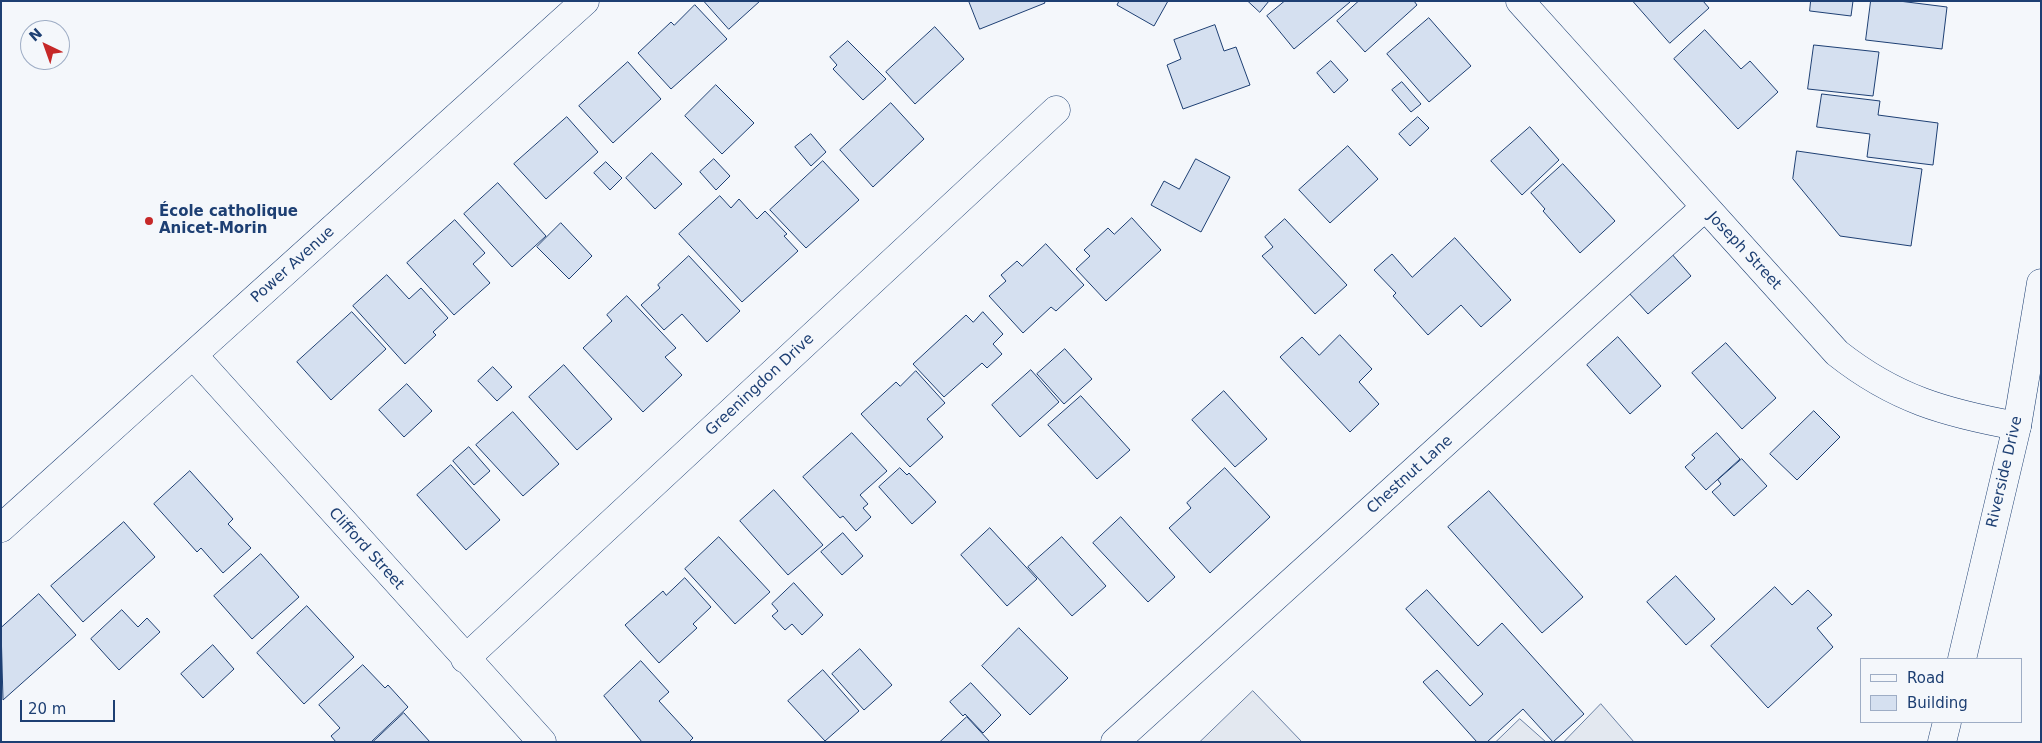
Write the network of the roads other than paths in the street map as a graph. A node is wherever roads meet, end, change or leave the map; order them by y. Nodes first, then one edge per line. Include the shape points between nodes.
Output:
1 (585, 1) edge
2 (1520, 1) edge
3 (1056, 110) dead end
4 (1704, 208) junction
5 (2041, 283) edge
6 (193, 355) junction
7 (2017, 426) junction
8 (1, 528) edge
9 (1962, 658) edge
10 (465, 659) junction
11 (1947, 723) edge
12 (542, 742) edge
13 (1115, 742) edge
14 (1942, 742) edge

1 - 6 street, Power Avenue
2 - 4 street, Joseph Street
3 - 10 street, Greeningdon Drive
4 - 7 street, Joseph Street via 1838,353 1866,376 1901,394 1964,416
4 - 13 street, Chestnut Lane
5 - 7 street, Riverside Drive
6 - 8 street, Power Avenue
6 - 10 street, Clifford Street
7 - 9 street, Riverside Drive
10 - 12 street, Clifford Street
11 - 14 street

